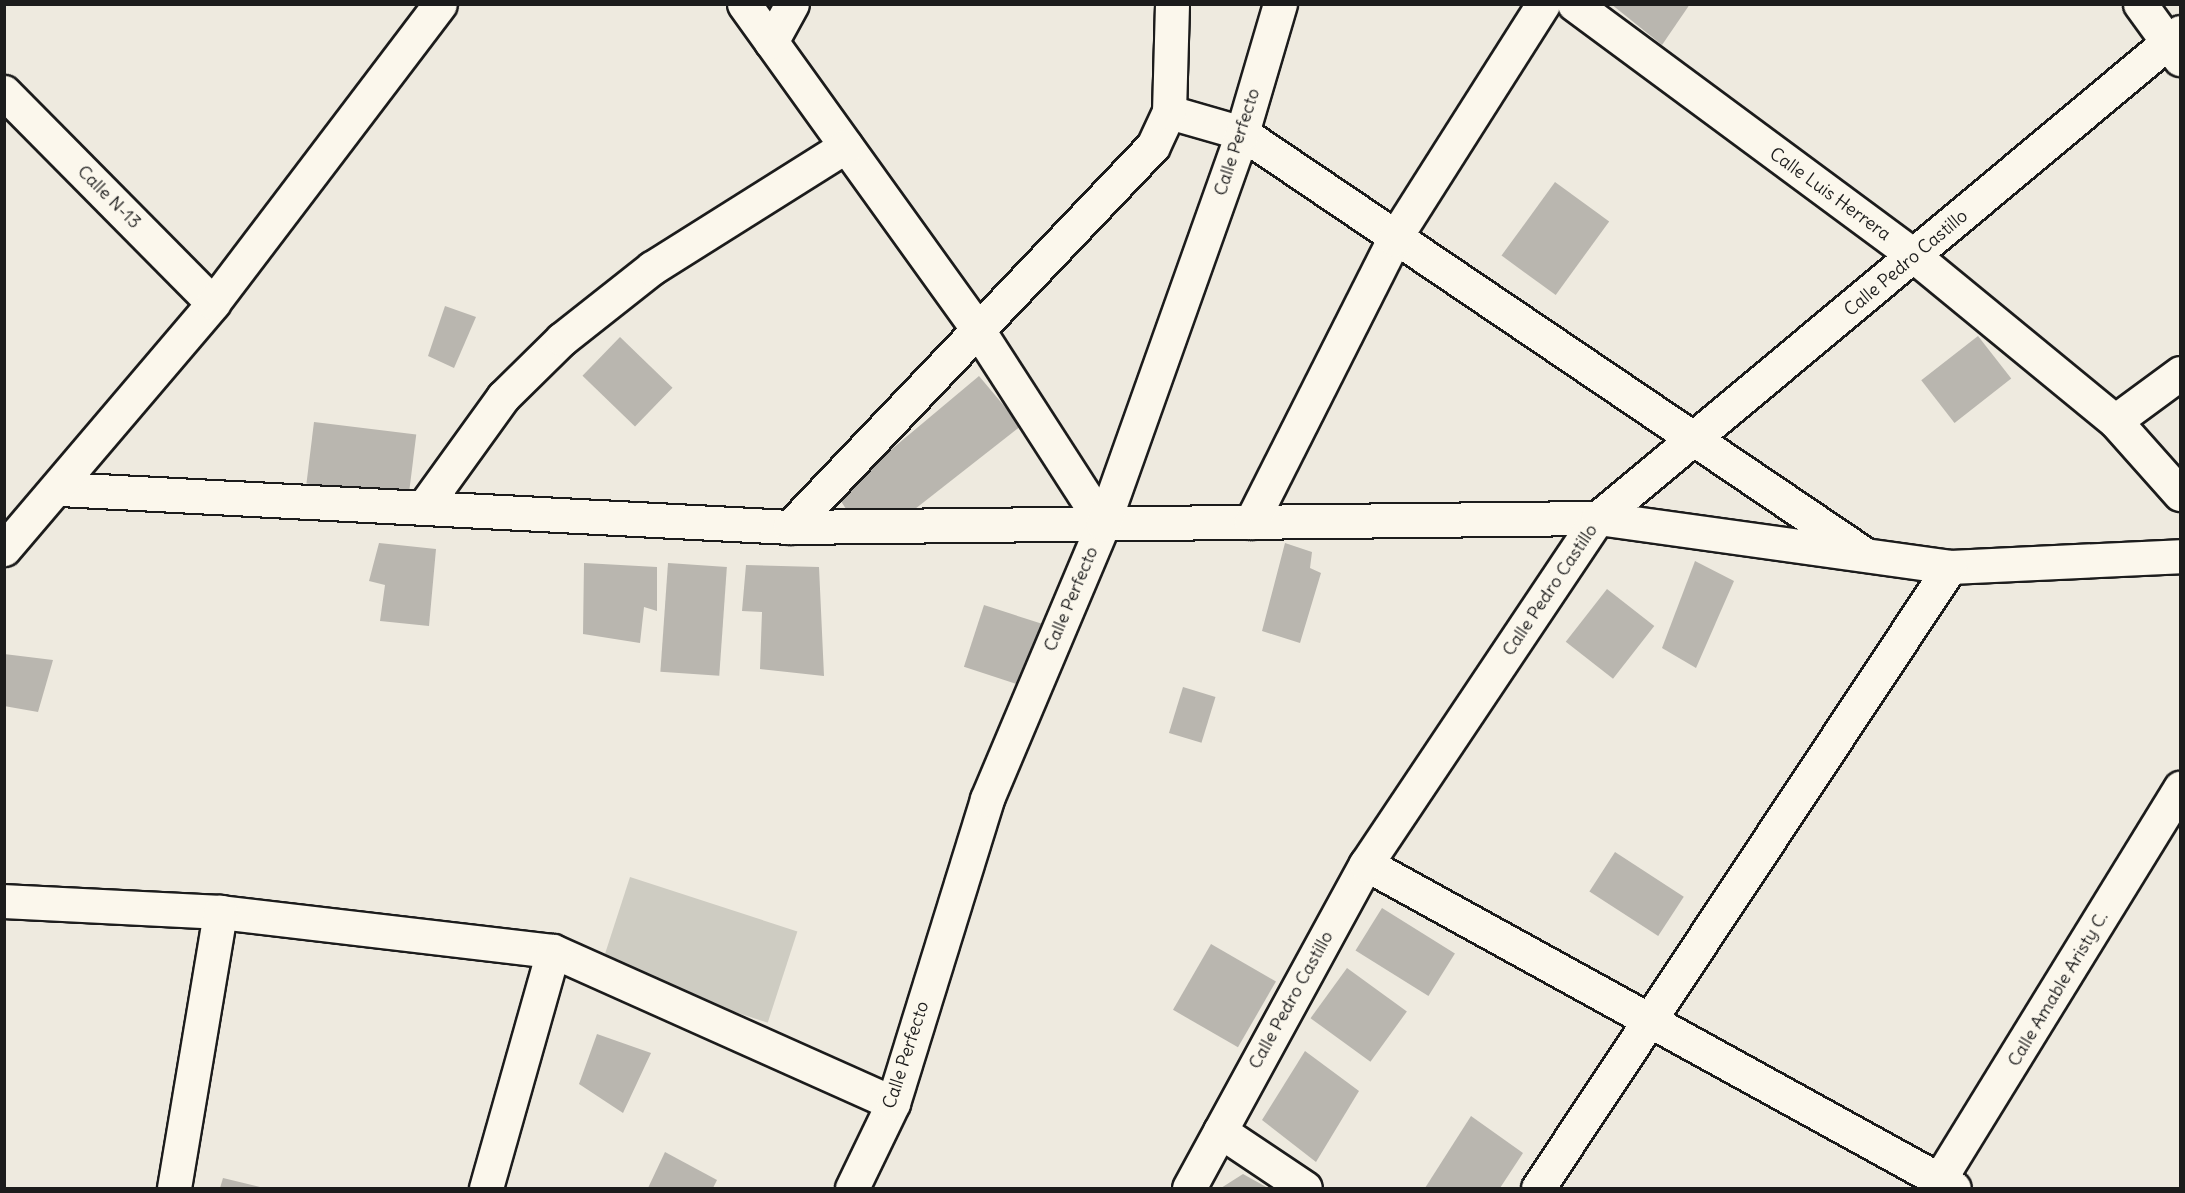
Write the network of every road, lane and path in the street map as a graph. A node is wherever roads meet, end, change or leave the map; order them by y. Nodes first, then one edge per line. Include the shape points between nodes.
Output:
1 (744, 4) edge
2 (792, 4) edge
3 (1280, 4) edge
4 (1543, 4) edge
5 (1574, 4) edge
6 (2138, 6) edge
7 (435, 7) edge
8 (1168, 7) edge
9 (771, 42) junction
10 (2176, 45) edge
11 (4, 92) edge
12 (1169, 112) junction
13 (1242, 133) junction
14 (846, 146) junction
15 (1394, 239) junction
16 (1914, 256) junction
17 (213, 303) junction
18 (980, 333) junction
19 (2181, 373) edge
20 (2115, 421) junction
21 (1692, 440) junction
22 (60, 489) junction
23 (2181, 494) edge
24 (423, 508) junction
25 (1598, 518) junction
26 (1251, 522) junction
27 (1103, 524) junction
28 (790, 527) junction
29 (4, 549) edge
30 (1867, 556) junction
31 (2181, 556) edge
32 (1950, 567) junction
33 (2181, 788) edge
34 (1366, 864) junction
35 (4, 901) edge
36 (220, 912) junction
37 (553, 951) junction
38 (1648, 1018) junction
39 (893, 1103) junction
40 (1220, 1131) junction
41 (1943, 1186) edge
42 (174, 1188) edge
43 (486, 1188) edge
44 (852, 1188) edge
45 (1189, 1188) edge
46 (1305, 1188) edge
47 (1538, 1188) edge

1 - 9 street
2 - 9 street
3 - 13 street, Calle Perfecto
4 - 15 street
5 - 16 street, Calle Luis Herrera
6 - 10 street
7 - 17 street
8 - 12 street
9 - 14 street
10 - 16 street, Calle Pedro Castillo
11 - 17 street, Calle N-13
12 - 13 street
12 - 18 street via 1153,146
13 - 15 street
13 - 27 street, Calle Perfecto
14 - 18 street
14 - 24 street via 652,268 562,339 503,397
15 - 21 street
15 - 26 street
16 - 20 street, Calle Luis Herrera
16 - 21 street, Calle Pedro Castillo
17 - 22 street
18 - 27 street
18 - 28 street
19 - 20 street
20 - 23 street, Calle Luis Herrera
21 - 25 street, Calle Pedro Castillo
21 - 30 street
22 - 24 street
22 - 29 street
24 - 28 street
25 - 26 street
25 - 30 street
25 - 34 street, Calle Pedro Castillo
26 - 27 street
27 - 28 street
27 - 39 street, Calle Perfecto via 987,799
30 - 32 street
31 - 32 street
32 - 38 street
33 - 41 street, Calle Amable Aristy C.
34 - 38 street
34 - 40 street, Calle Pedro Castillo
35 - 36 street
36 - 37 street
36 - 42 street
37 - 39 street
37 - 43 street
38 - 41 street
38 - 47 street
39 - 44 street, Calle Perfecto
40 - 45 street, Calle Pedro Castillo
40 - 46 street

